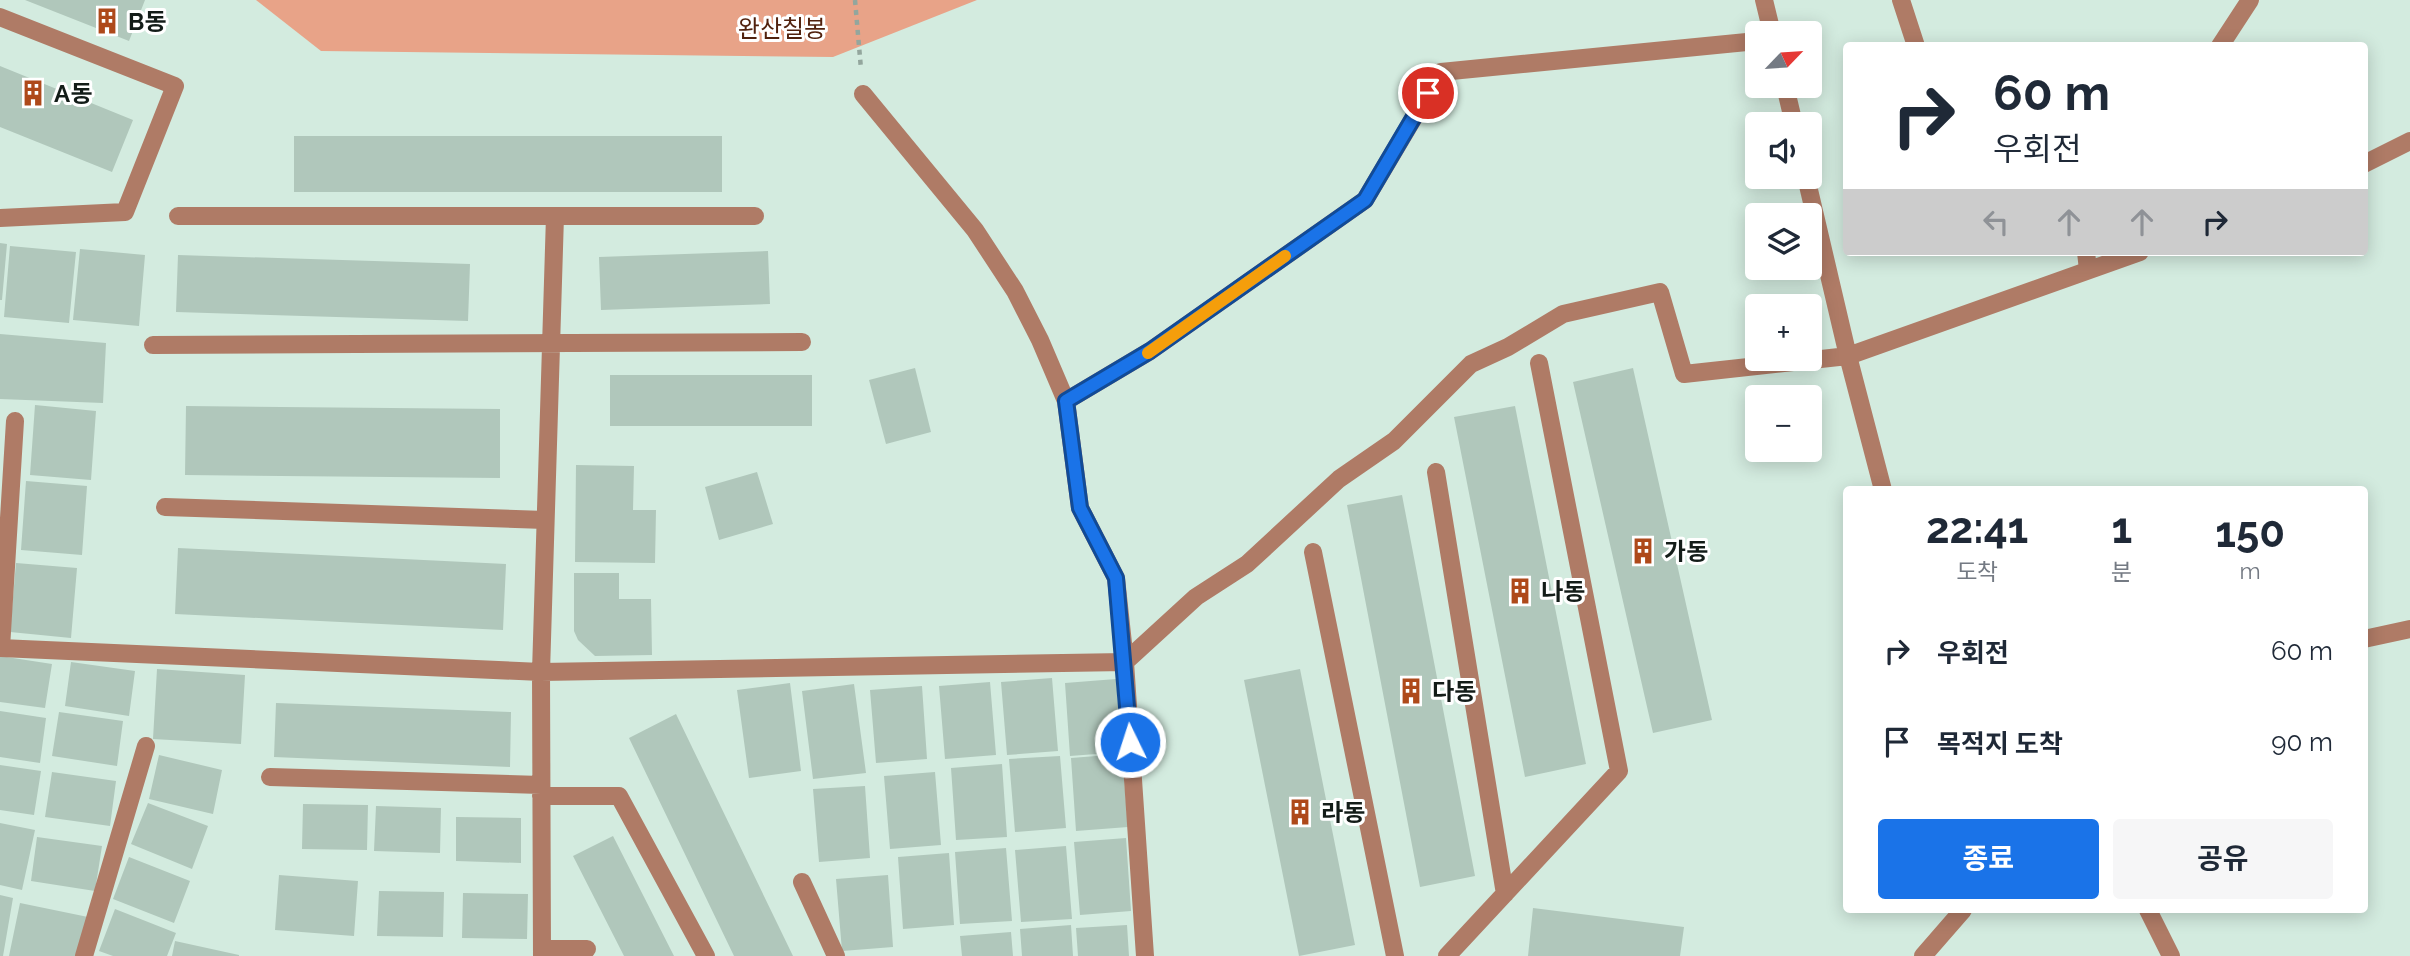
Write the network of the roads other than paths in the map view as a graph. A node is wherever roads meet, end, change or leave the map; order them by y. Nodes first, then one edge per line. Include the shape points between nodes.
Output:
1 (1764, 0) edge
2 (1901, 0) edge
3 (2250, 0) edge
4 (0, 17) edge
5 (1769, 21) edge
6 (1745, 42) edge
7 (1915, 42) edge
8 (2223, 42) edge
9 (863, 94) road end
10 (2410, 141) edge
11 (2368, 162) edge
12 (1809, 189) edge
13 (177, 216) dead end
14 (555, 216) junction
15 (755, 216) dead end
16 (0, 218) edge
17 (2116, 256) edge
18 (2087, 261) edge
19 (802, 342) dead end
20 (551, 343) junction
21 (153, 345) dead end
22 (1848, 356) junction
23 (1539, 363) dead end
24 (1066, 401) junction
25 (15, 421) dead end
26 (1436, 472) dead end
27 (1883, 486) edge
28 (165, 507) dead end
29 (545, 520) junction
30 (1313, 552) dead end
31 (2410, 629) edge
32 (2368, 638) edge
33 (1, 648) edge
34 (1125, 662) junction
35 (541, 672) junction
36 (146, 746) dead end
37 (270, 777) dead end
38 (541, 791) junction
39 (802, 882) dead end
40 (1505, 894) junction
41 (1960, 913) edge
42 (2150, 913) edge
43 (586, 949) dead end
44 (542, 953) edge
45 (84, 956) edge
46 (706, 956) edge
47 (836, 956) edge
48 (1145, 956) edge
49 (1395, 956) edge
50 (1447, 956) edge
51 (1923, 956) edge
52 (2171, 956) edge

1 - 5 street
2 - 7 street
3 - 8 street
4 - 16 street via 175,86 124,212
6 - 24 street via 1441,72 1365,200 1150,351
9 - 24 street via 975,230 1015,291
10 - 11 street
12 - 22 street
13 - 14 street
14 - 15 street
14 - 20 street
17 - 18 street
18 - 22 street
19 - 20 street
20 - 21 street
20 - 29 street
22 - 27 street
22 - 34 street via 1684,374 1661,292 1563,314 1471,364 1394,441 1339,479 1247,564 1196,597
23 - 40 street via 1619,771
24 - 34 street via 1080,508 1116,578
25 - 33 street
26 - 40 street
28 - 29 street
29 - 35 street
30 - 49 street
31 - 32 street
33 - 35 street
34 - 35 street
34 - 48 street
35 - 38 street
36 - 45 street
37 - 38 street
38 - 44 street
38 - 46 street via 619,796
39 - 47 street
40 - 50 street
41 - 51 street
42 - 52 street
43 - 44 street

